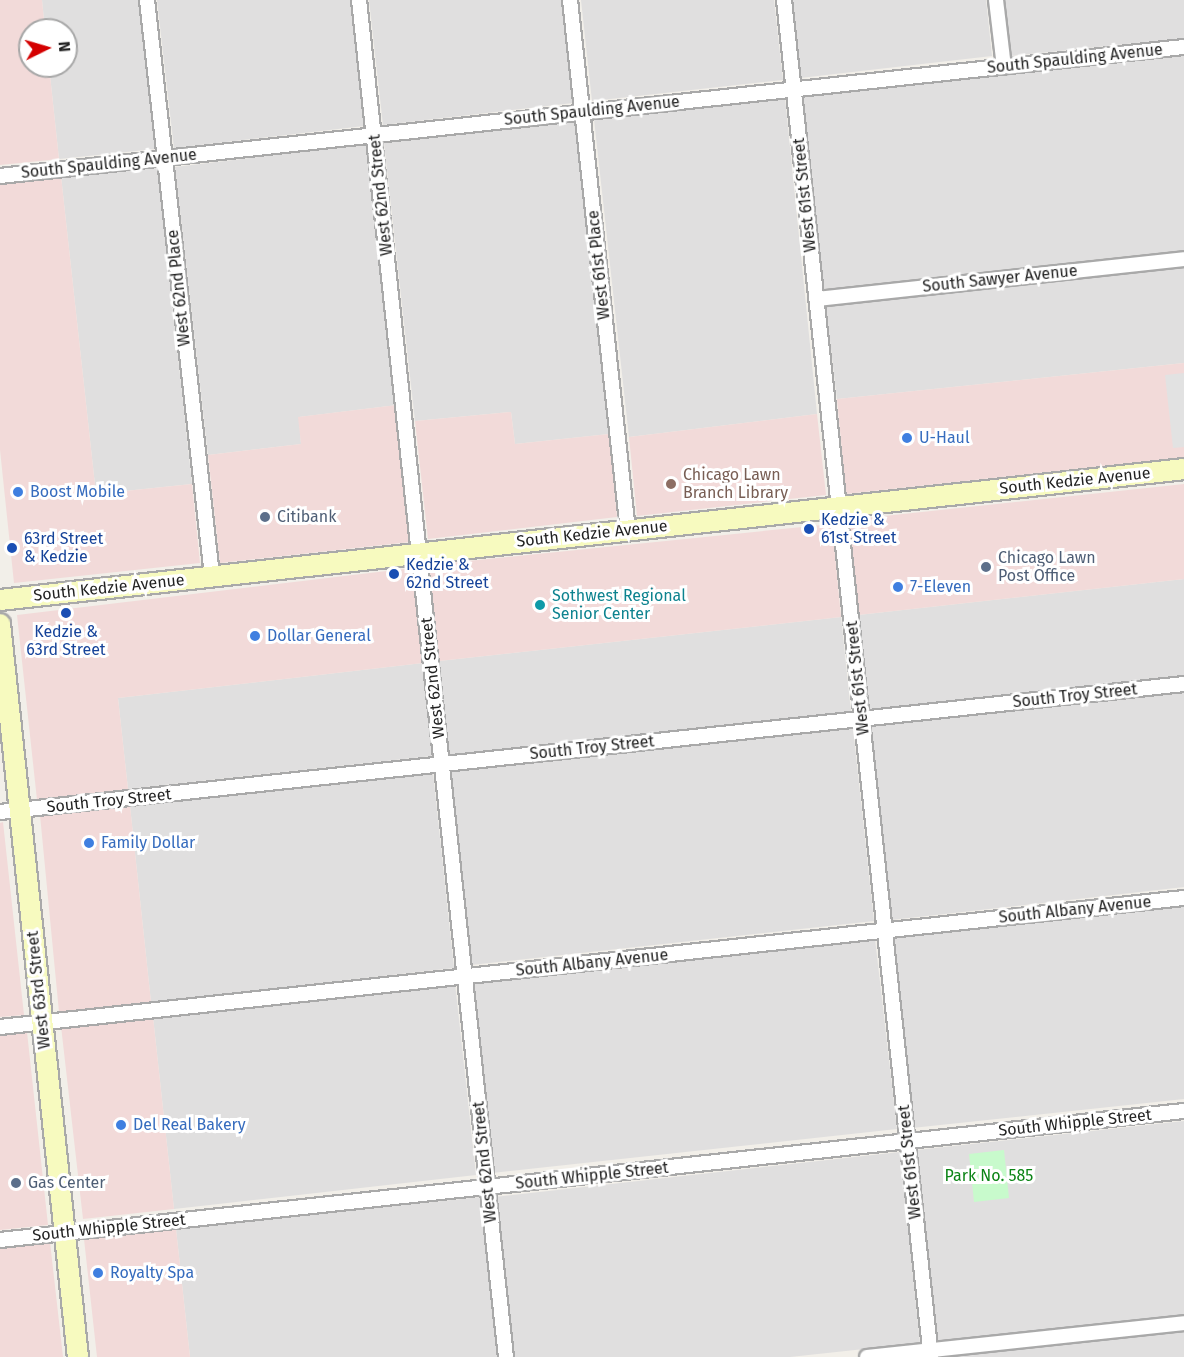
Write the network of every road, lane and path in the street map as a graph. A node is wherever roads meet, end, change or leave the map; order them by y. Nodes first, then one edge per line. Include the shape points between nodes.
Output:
1 (147, 0) edge
2 (359, 0) edge
3 (570, 0) edge
4 (784, 0) edge
5 (996, 0) edge
6 (1184, 47) edge
7 (1004, 67) junction
8 (794, 89) junction
9 (582, 112) junction
10 (374, 135) junction
11 (165, 158) junction
12 (0, 176) edge
13 (1184, 259) edge
14 (817, 299) junction
15 (1184, 469) edge
16 (839, 507) junction
17 (628, 531) junction
18 (420, 554) junction
19 (212, 576) junction
20 (0, 600) edge
21 (0, 624) edge
22 (1184, 684) edge
23 (862, 719) junction
24 (442, 764) junction
25 (20, 810) junction
26 (0, 812) edge
27 (1184, 898) edge
28 (885, 931) junction
29 (465, 977) junction
30 (43, 1023) junction
31 (0, 1027) edge
32 (1184, 1111) edge
33 (908, 1141) junction
34 (488, 1187) junction
35 (65, 1233) junction
36 (0, 1240) edge
37 (1184, 1323) edge
38 (931, 1354) edge
39 (78, 1357) edge
40 (506, 1357) edge
41 (867, 1357) edge

1 - 11 street, West 62nd Place
2 - 10 street, West 62nd Street
3 - 9 street, West 61st Place
4 - 8 street, West 61st Street
5 - 7 street
6 - 7 street, South Spaulding Avenue
7 - 8 street, South Spaulding Avenue
8 - 9 street, South Spaulding Avenue
8 - 14 street, West 61st Street
9 - 10 street, South Spaulding Avenue
9 - 17 street, West 61st Place
10 - 11 street, South Spaulding Avenue
10 - 18 street, West 62nd Street
11 - 12 street, South Spaulding Avenue
11 - 19 street, West 62nd Place
13 - 14 street, South Sawyer Avenue
14 - 16 street, West 61st Street
15 - 16 main road, South Kedzie Avenue
16 - 17 main road, South Kedzie Avenue
16 - 23 street, West 61st Street
17 - 18 main road, South Kedzie Avenue
18 - 19 main road, South Kedzie Avenue
18 - 24 street, West 62nd Street
19 - 20 main road, South Kedzie Avenue
21 - 25 main road, West 63rd Street
22 - 23 street, South Troy Street
23 - 24 street, South Troy Street
23 - 28 street, West 61st Street
24 - 25 street, South Troy Street
24 - 29 street, West 62nd Street
25 - 26 street, South Troy Street
25 - 30 main road, West 63rd Street
27 - 28 street, South Albany Avenue
28 - 29 street, South Albany Avenue
28 - 33 street, West 61st Street
29 - 30 street, South Albany Avenue
29 - 34 street, West 62nd Street
30 - 31 street, South Albany Avenue
30 - 35 main road, West 63rd Street
32 - 33 street, South Whipple Street
33 - 34 street, South Whipple Street
33 - 38 street, West 61st Street
34 - 35 street, South Whipple Street
34 - 40 street, West 62nd Street
35 - 36 street, South Whipple Street
35 - 39 main road, West 63rd Street
37 - 38 street
38 - 41 street

